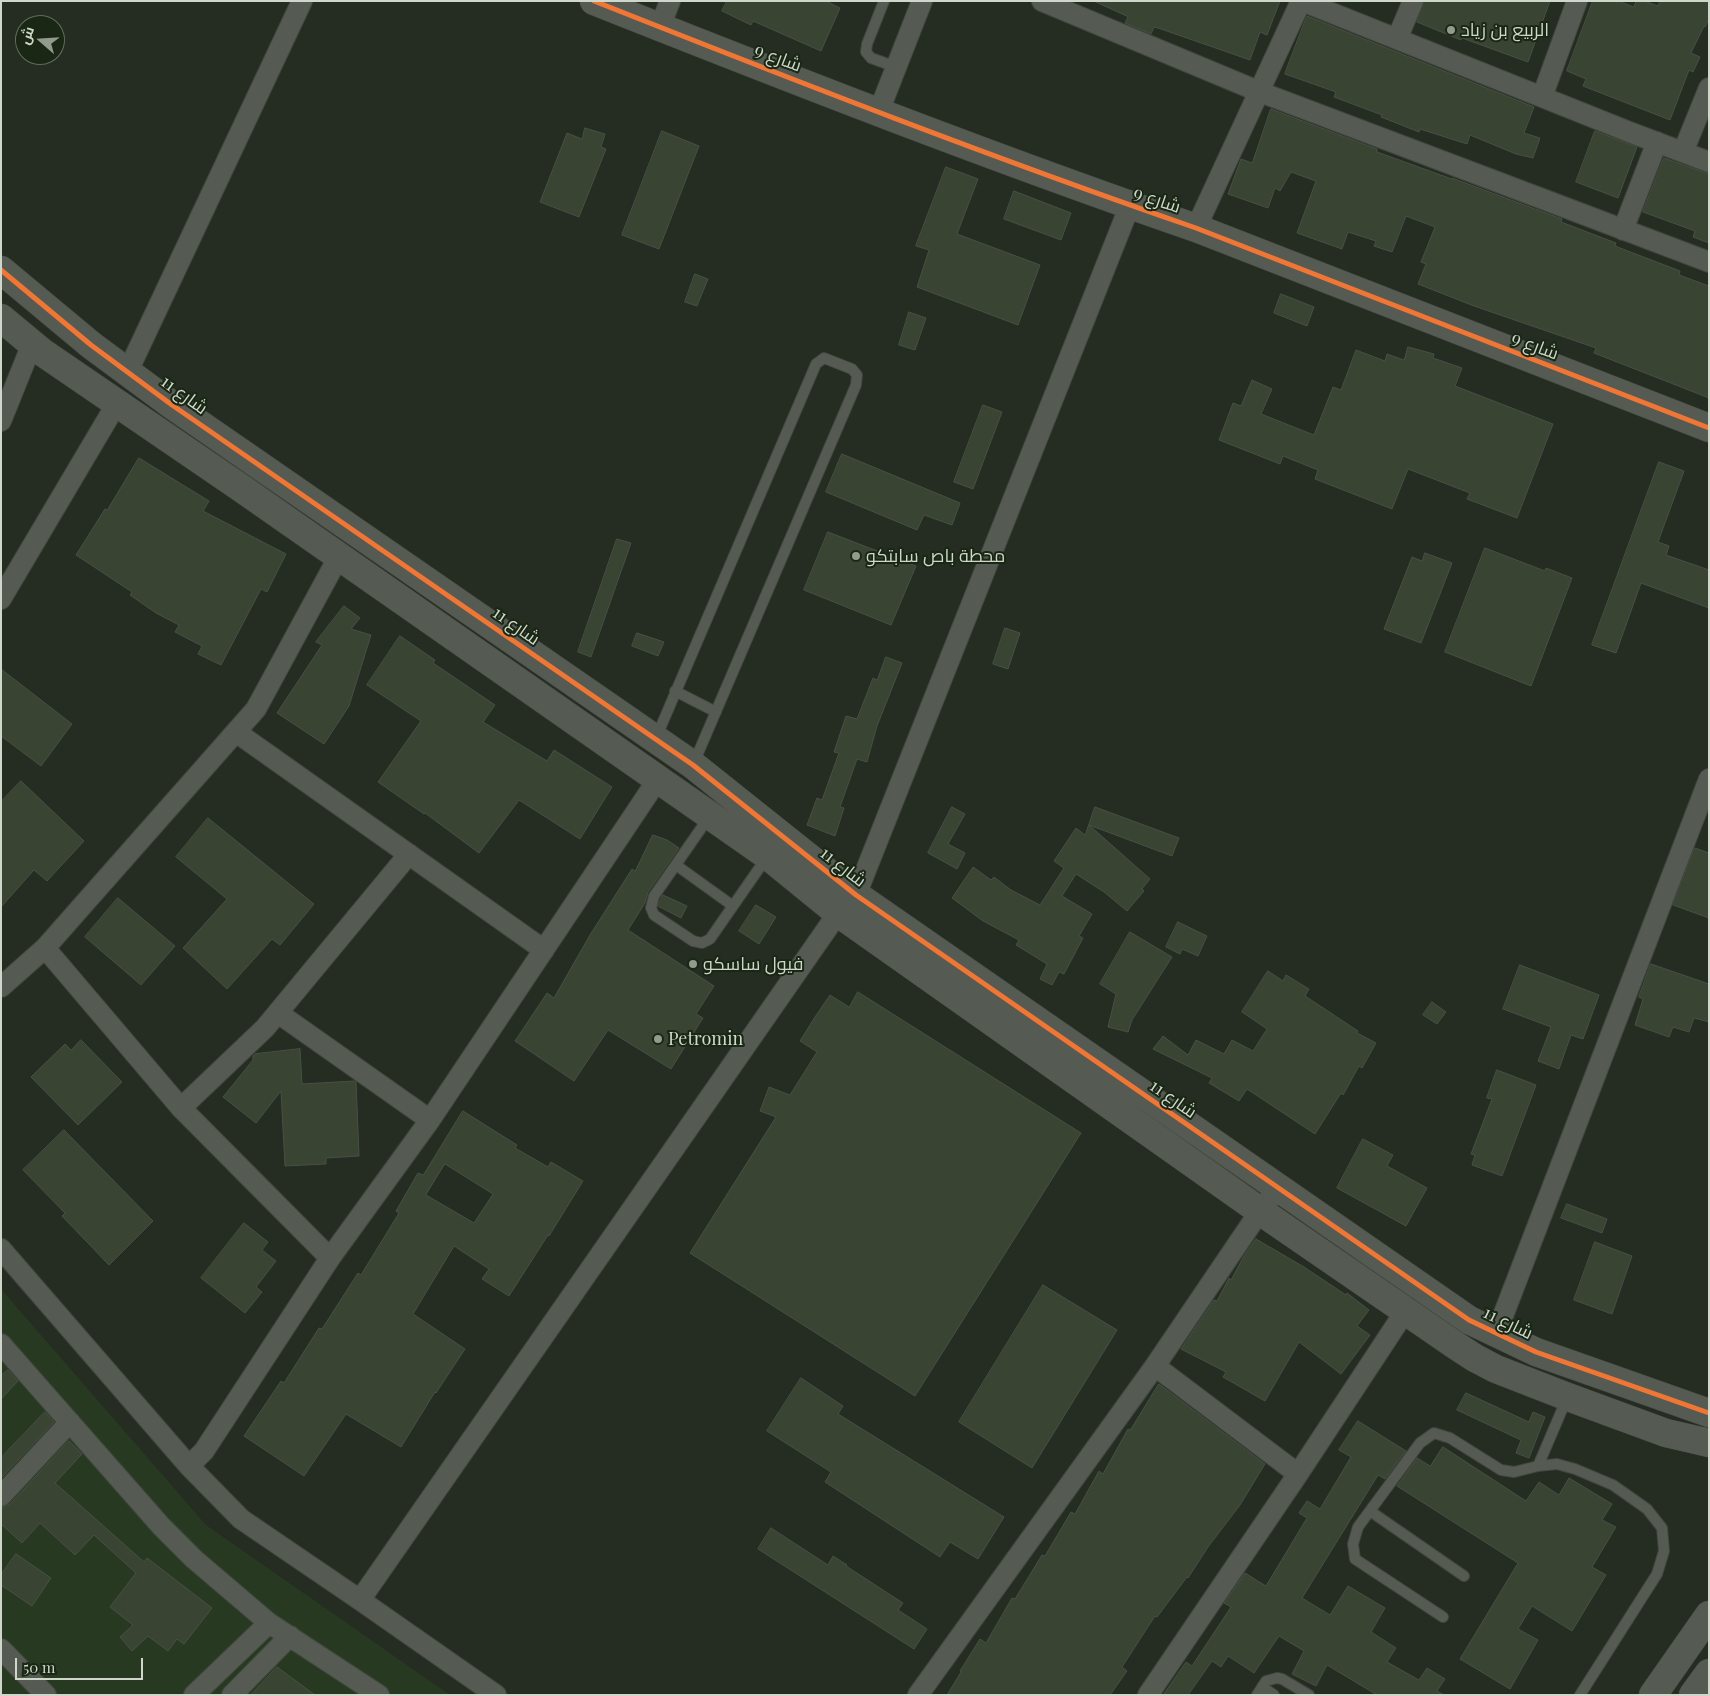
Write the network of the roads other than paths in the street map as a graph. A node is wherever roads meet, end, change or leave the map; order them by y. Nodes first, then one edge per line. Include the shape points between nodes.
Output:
1 (302, 1) edge
2 (594, 1) edge
3 (670, 1) edge
4 (884, 1) edge
5 (922, 1) edge
6 (1042, 1) edge
7 (1301, 1) edge
8 (1413, 1) edge
9 (1577, 1) edge
10 (660, 27) junction
11 (1397, 39) junction
12 (896, 68) junction
13 (1709, 88) edge
14 (1260, 92) junction
15 (1542, 97) junction
16 (879, 112) junction
17 (1657, 142) junction
18 (1683, 152) junction
19 (1709, 162) edge
20 (1130, 205) junction
21 (1196, 228) junction
22 (1623, 230) junction
23 (1709, 262) edge
24 (1, 270) edge
25 (1, 318) edge
26 (32, 344) junction
27 (128, 371) junction
28 (117, 403) junction
29 (1, 421) edge
30 (1709, 428) edge
31 (339, 556) junction
32 (1, 599) edge
33 (675, 691) junction
34 (716, 712) junction
35 (236, 732) junction
36 (655, 738) junction
37 (693, 765) junction
38 (658, 779) junction
39 (1709, 779) edge
40 (710, 815) junction
41 (408, 854) junction
42 (768, 856) junction
43 (676, 865) junction
44 (847, 904) junction
45 (733, 906) junction
46 (45, 948) junction
47 (544, 950) junction
48 (1, 987) edge
49 (278, 1013) junction
50 (181, 1108) junction
51 (430, 1120) junction
52 (1278, 1188) junction
53 (1260, 1211) junction
54 (1, 1249) edge
55 (330, 1258) junction
56 (1406, 1310) junction
57 (1496, 1334) junction
58 (1, 1344) edge
59 (1155, 1366) junction
60 (1568, 1397) junction
61 (1709, 1413) edge
62 (70, 1422) junction
63 (1666, 1433) junction
64 (1709, 1443) edge
65 (1709, 1450) edge
66 (189, 1466) junction
67 (1538, 1466) junction
68 (1298, 1474) junction
69 (1, 1496) edge
70 (1370, 1511) junction
71 (1464, 1576) dead end
72 (360, 1600) junction
73 (1709, 1615) edge
74 (1443, 1617) dead end
75 (269, 1623) junction
76 (290, 1636) junction
77 (1, 1649) edge
78 (1709, 1673) edge
79 (1259, 1691) edge
80 (46, 1695) edge
81 (194, 1695) edge
82 (232, 1695) edge
83 (379, 1695) edge
84 (496, 1695) edge
85 (918, 1695) edge
86 (1148, 1695) edge
87 (1274, 1695) edge
88 (1309, 1695) edge
89 (1580, 1695) edge
90 (1652, 1695) edge
91 (1693, 1695) edge

1 - 27 street
2 - 10 street, شارع 9
3 - 10 street
4 - 12 lane via 866,52 871,58
5 - 12 street
6 - 14 street
7 - 11 street
7 - 14 street
8 - 11 street
9 - 15 street
10 - 16 street, شارع 9
11 - 15 street
12 - 16 street
13 - 18 street
14 - 21 street
14 - 22 street
15 - 17 street
16 - 20 street, شارع 9
17 - 18 street
17 - 22 street
18 - 19 street
20 - 21 street, شارع 9
20 - 44 street
21 - 30 street, شارع 9
22 - 23 street
24 - 27 street, شارع 11 via 91,345
25 - 26 street, شارع 11
26 - 28 street, شارع 11
26 - 29 street
27 - 36 street, شارع 11 via 172,405
28 - 31 street, شارع 11
28 - 32 street
31 - 35 street via 256,709
31 - 38 street, شارع 11
33 - 34 lane
33 - 34 lane via 816,364 824,358 852,369 857,376 856,385
33 - 36 lane
34 - 37 lane
35 - 41 street
35 - 46 street
36 - 37 street, شارع 11
37 - 44 street, شارع 11
38 - 40 street, شارع 11
38 - 47 street
39 - 57 street
40 - 42 street, شارع 11
40 - 43 lane
41 - 47 street
41 - 49 street
42 - 44 street, شارع 11
42 - 45 lane
43 - 45 lane
43 - 45 lane via 654,896 650,908 654,916 693,942 702,943 710,939
44 - 52 street, شارع 11
44 - 53 street, شارع 11
44 - 72 street
46 - 48 street
46 - 50 street
47 - 51 street
49 - 50 street
49 - 51 street
50 - 55 street
51 - 55 street
52 - 53 street
52 - 57 street, شارع 11 via 1469,1320
53 - 56 street, شارع 11
53 - 59 street
54 - 66 street
55 - 66 street via 204,1452
56 - 60 street, شارع 11 via 1475,1358
56 - 68 street
57 - 61 street, شارع 11 via 1536,1352
58 - 62 street
59 - 68 street
59 - 85 street
60 - 63 street, شارع 11
60 - 67 lane
62 - 69 street
62 - 75 street via 174,1539
63 - 64 street, شارع 11
63 - 65 street
66 - 72 street via 241,1519
67 - 70 lane via 1514,1472 1501,1470 1450,1438 1434,1433 1420,1444
67 - 89 lane via 1557,1464 1613,1486 1648,1509 1662,1528 1664,1551 1657,1574
68 - 86 street
70 - 71 lane
70 - 74 lane via 1358,1527 1353,1544 1355,1559
72 - 84 street
73 - 90 street
75 - 76 street
75 - 81 street
76 - 82 street
76 - 83 street
77 - 80 street
78 - 91 street
79 - 87 lane
79 - 88 lane via 1266,1681 1277,1678

